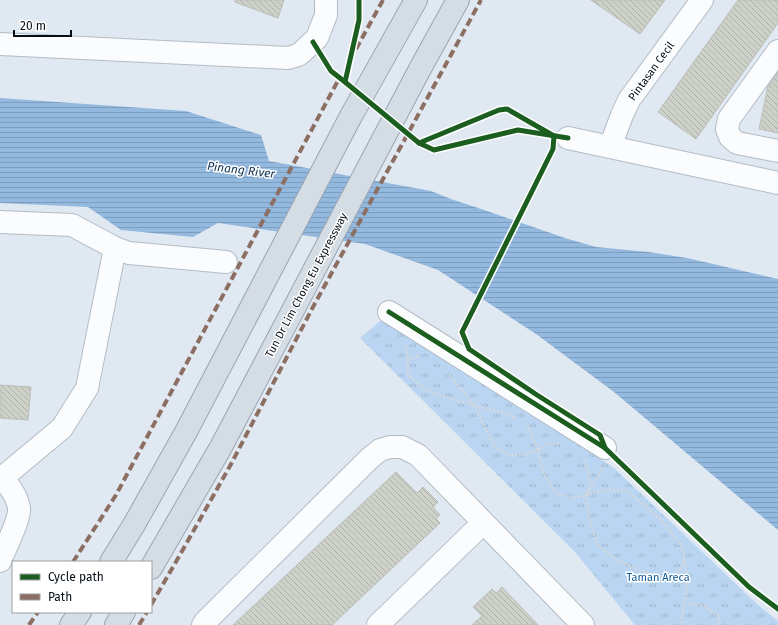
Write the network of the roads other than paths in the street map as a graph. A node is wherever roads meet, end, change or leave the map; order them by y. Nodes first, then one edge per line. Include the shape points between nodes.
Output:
1 (326, 0) edge
2 (416, 0) edge
3 (458, 0) edge
4 (702, 0) edge
5 (0, 44) edge
6 (778, 51) edge
7 (771, 72) edge
8 (568, 138) dead end
9 (610, 147) junction
10 (778, 151) edge
11 (778, 183) edge
12 (0, 222) edge
13 (115, 248) junction
14 (226, 262) dead end
15 (389, 312) dead end
16 (606, 456) road end
17 (1, 477) edge
18 (484, 523) junction
19 (0, 561) edge
20 (112, 561) edge
21 (152, 566) edge
22 (79, 613) edge
23 (123, 613) edge
24 (391, 621) edge
25 (71, 625) edge
26 (116, 625) edge
27 (203, 625) edge
28 (583, 625) edge

1 - 5 street via 326,15 317,38 301,53 288,58
2 - 20 highway via 351,116 187,430
3 - 21 highway, Tun Dr Lim Chong Eu Expressway via 221,447
4 - 9 street, Pintasan Cecil via 629,100
6 - 7 street
7 - 10 street via 729,120 727,130 737,143
8 - 9 street
9 - 11 street
12 - 13 street via 72,225
13 - 14 street via 129,253
13 - 17 street via 87,388 62,428
15 - 16 street
17 - 19 street via 15,495 18,508 17,520
18 - 24 street
18 - 27 street via 418,455 402,447 380,450 364,463
18 - 28 street
22 - 25 highway
23 - 26 highway

